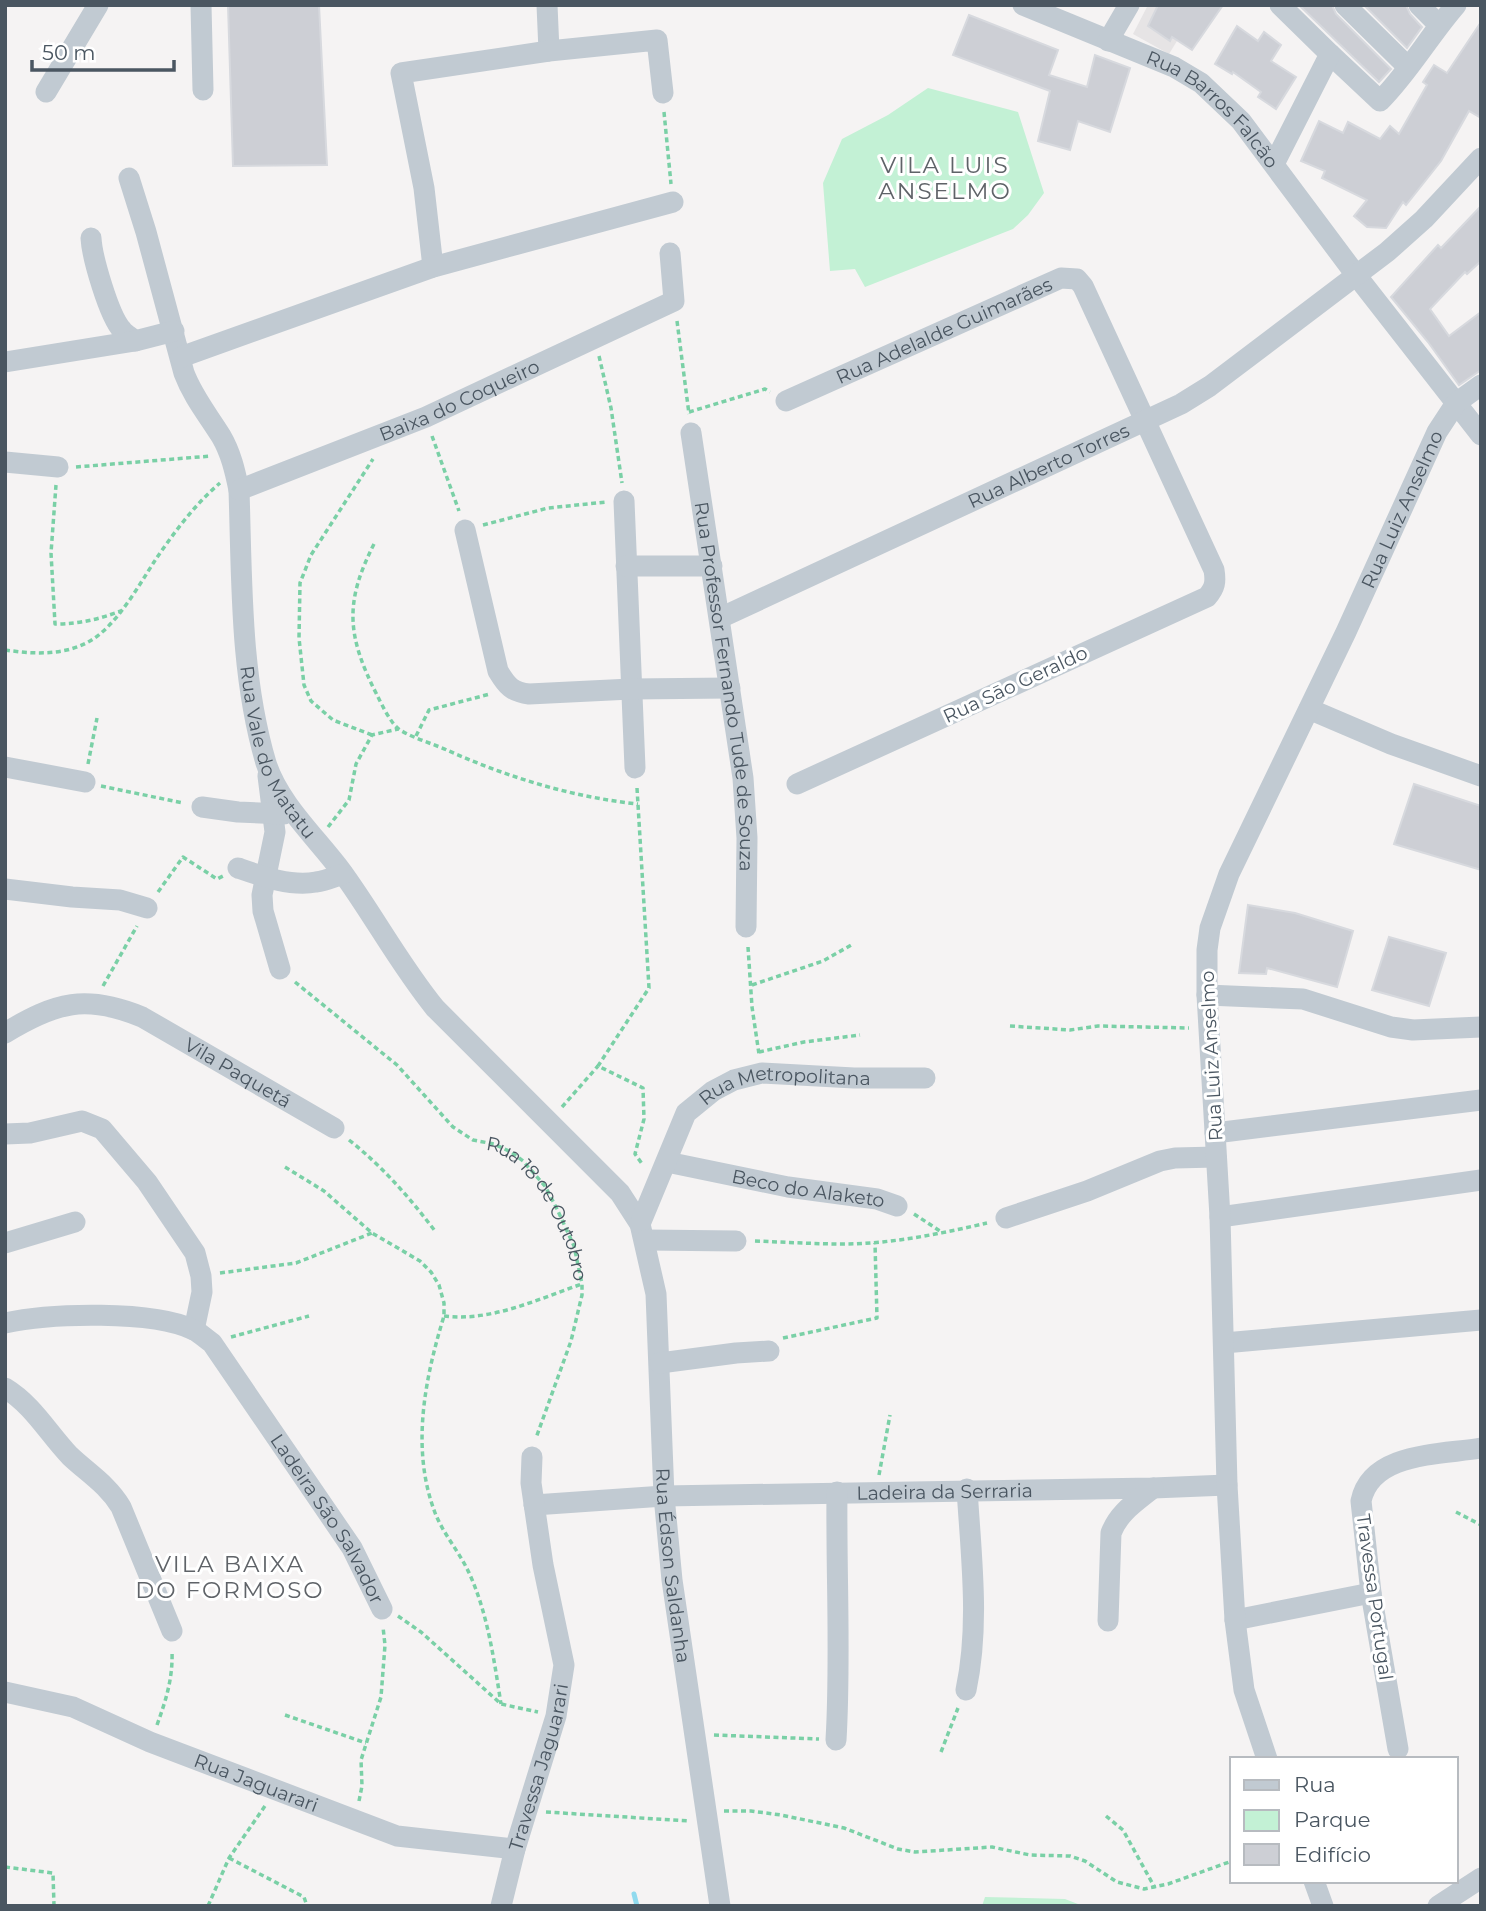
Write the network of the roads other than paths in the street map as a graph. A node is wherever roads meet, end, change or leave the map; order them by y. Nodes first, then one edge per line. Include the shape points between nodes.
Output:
1 (98, 5) edge
2 (201, 5) edge
3 (547, 5) edge
4 (1023, 5) edge
5 (1129, 5) edge
6 (1280, 5) edge
7 (1345, 5) edge
8 (1419, 5) edge
9 (1456, 5) edge
10 (1439, 25) junction
11 (1108, 41) junction
12 (550, 51) junction
13 (1330, 54) junction
14 (1408, 67) junction
15 (203, 90) dead end
16 (46, 92) dead end
17 (663, 93) road end
18 (1481, 158) edge
19 (1273, 164) junction
20 (129, 178) dead end
21 (673, 202) road end
22 (91, 238) dead end
23 (670, 253) dead end
24 (433, 267) junction
25 (1356, 275) junction
26 (174, 331) junction
27 (135, 341) junction
28 (181, 357) junction
29 (5, 362) edge
30 (1481, 384) edge
31 (786, 401) road end
32 (1456, 403) junction
33 (1146, 420) junction
34 (690, 423) road end
35 (1481, 435) edge
36 (5, 462) edge
37 (58, 467) road end
38 (235, 472) junction
39 (624, 501) road end
40 (465, 530) road end
41 (626, 566) junction
42 (712, 566) junction
43 (1214, 570) joint
44 (720, 618) junction
45 (730, 688) junction
46 (631, 689) junction
47 (1309, 709) junction
48 (267, 766) junction
49 (5, 767) edge
50 (635, 768) road end
51 (1481, 776) edge
52 (85, 782) road end
53 (797, 785) dead end
54 (202, 807) road end
55 (296, 814) junction
56 (272, 815) junction
57 (238, 869) road end
58 (343, 874) junction
59 (264, 877) junction
60 (5, 889) edge
61 (147, 908) road end
62 (746, 927) road end
63 (280, 969) road end
64 (1207, 995) junction
65 (1481, 1027) edge
66 (5, 1033) edge
67 (925, 1079) dead end
68 (1481, 1100) edge
69 (334, 1128) road end
70 (1215, 1133) junction
71 (5, 1134) edge
72 (1216, 1157) junction
73 (667, 1162) junction
74 (1481, 1180) edge
75 (897, 1206) road end
76 (1220, 1217) junction
77 (1006, 1218) road end
78 (75, 1222) dead end
79 (643, 1232) junction
80 (736, 1241) road end
81 (5, 1243) edge
82 (1481, 1320) edge
83 (5, 1323) edge
84 (194, 1330) junction
85 (1224, 1343) junction
86 (769, 1351) road end
87 (660, 1363) junction
88 (5, 1388) edge
89 (1481, 1448) edge
90 (532, 1457) road end
91 (1227, 1485) junction
92 (1153, 1488) junction
93 (967, 1489) junction
94 (837, 1492) junction
95 (664, 1496) junction
96 (534, 1505) junction
97 (1371, 1593) junction
98 (382, 1609) road end
99 (1235, 1620) junction
100 (1108, 1621) dead end
101 (172, 1631) road end
102 (966, 1690) road end
103 (5, 1692) edge
104 (836, 1740) road end
105 (1398, 1749) dead end
106 (1266, 1757) edge
107 (514, 1849) junction
108 (1481, 1878) edge
109 (1315, 1883) edge
110 (501, 1906) edge
111 (720, 1906) edge
112 (1323, 1906) edge
113 (1438, 1906) edge

1 - 16 street
2 - 15 street
3 - 12 street
4 - 11 street, Rua Barros Falcão
5 - 11 street
6 - 13 street
7 - 14 street
8 - 10 street
9 - 10 street
10 - 14 street
11 - 19 street, Rua Barros Falcão via 1201,83 1241,121
12 - 17 street via 657,40
12 - 24 street via 401,73 424,188
13 - 14 street via 1380,101
13 - 19 street
18 - 25 street, Rua Alberto Torres via 1387,253
19 - 25 street, Rua Barros Falcão
20 - 26 street, Rua Vale do Matatu
21 - 24 street
22 - 27 street via 110,310
23 - 38 street, Baixa do Coqueiro via 674,301 384,435
24 - 28 street
25 - 32 street, Rua Barros Falcão
25 - 33 street, Rua Alberto Torres via 1210,386
26 - 27 street
26 - 28 street, Rua Vale do Matatu
27 - 29 street
28 - 38 street, Rua Vale do Matatu via 190,389
30 - 32 street, Rua Luiz Anselmo
31 - 33 street, Rua Adelalde Guimarães via 1069,277 1083,286
32 - 35 street, Rua Barros Falcão
32 - 47 street, Rua Luiz Anselmo via 1437,432
33 - 43 street, Rua Adelalde Guimarães
33 - 44 street, Rua Alberto Torres
34 - 42 street, Rua Professor Fernando Tude de Souza
36 - 37 street
38 - 48 street, Rua Vale do Matatu via 249,685
39 - 41 street
40 - 46 street via 504,680 518,693 529,694
41 - 42 street
41 - 46 street
42 - 44 street, Rua Professor Fernando Tude de Souza
43 - 53 street, Rua Sāo Geraldo via 1216,581 1207,597
44 - 45 street, Rua Professor Fernando Tude de Souza
45 - 46 street
45 - 62 street, Rua Professor Fernando Tude de Souza via 743,778
46 - 50 street
47 - 51 street
47 - 64 street, Rua Luiz Anselmo via 1217,905 1207,950
48 - 55 street, Rua Vale do Matatu
48 - 56 street
49 - 52 street
54 - 56 street
55 - 56 street
55 - 58 street, Rua Vale do Matatu
56 - 59 street via 275,832
57 - 59 street
58 - 59 street via 314,883
58 - 79 street, Rua Vale do Matatu via 435,1008 620,1193
59 - 63 street via 263,911
60 - 61 street via 120,900
64 - 65 street via 1303,999 1413,1030
64 - 70 street, Rua Luiz Anselmo
66 - 69 street, Vila Paquetá via 58,1006 94,1003 119,1007
67 - 73 street, Rua Metropolitana via 854,1078 760,1063 695,1103 686,1113
68 - 70 street
70 - 72 street, Rua Luiz Anselmo
71 - 84 street via 82,1121 102,1129 147,1182 195,1253 202,1292
72 - 76 street, Rua Luiz Anselmo
72 - 77 street via 1160,1161
73 - 75 street, Beco do Alaketo
73 - 79 street, Rua Metropolitana
74 - 76 street
76 - 85 street, Rua Luiz Anselmo
78 - 81 street
79 - 80 street
79 - 87 street, Rua Édson Saldanha via 656,1294
82 - 85 street
83 - 84 street via 110,1315
84 - 98 street, Ladeira São Salvador via 212,1343 352,1548
85 - 91 street, Rua Luiz Anselmo
86 - 87 street
87 - 95 street, Rua Édson Saldanha
88 - 101 street via 113,1494
89 - 97 street, Travessa Portugal via 1406,1460 1374,1474 1361,1502
90 - 96 street
91 - 92 street, Ladeira da Serraria
91 - 99 street, Rua Luiz Anselmo
92 - 93 street, Ladeira da Serraria
92 - 100 street via 1124,1511 1111,1533
93 - 94 street, Ladeira da Serraria
93 - 102 street via 973,1590
94 - 95 street, Ladeira da Serraria
94 - 104 street
95 - 96 street, Ladeira da Serraria
95 - 111 street, Rua Édson Saldanha
96 - 107 street, Travessa Jaguarari via 564,1665 556,1716
97 - 99 street
97 - 105 street, Travessa Portugal
99 - 106 street, Rua Luiz Anselmo via 1244,1690
103 - 107 street, Rua Jaguarari via 73,1707 150,1742 409,1838
107 - 110 street, Travessa Jaguarari
108 - 113 street
109 - 112 street

